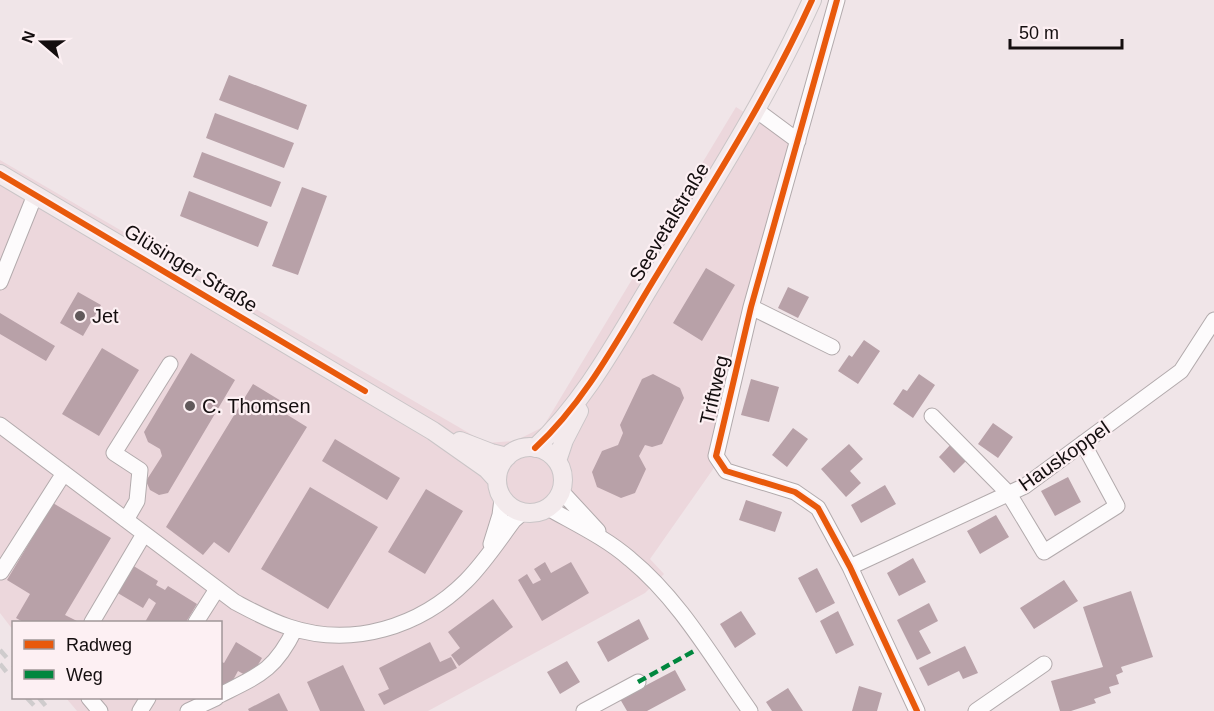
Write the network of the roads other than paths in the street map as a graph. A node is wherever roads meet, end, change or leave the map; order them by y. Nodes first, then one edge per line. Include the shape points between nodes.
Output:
1 (812, 0) edge
2 (837, 0) edge
3 (756, 110) junction
4 (798, 141) junction
5 (0, 174) edge
6 (35, 195) junction
7 (0, 282) edge
8 (751, 307) junction
9 (1214, 320) edge
10 (832, 347) dead end
11 (170, 364) dead end
12 (600, 366) junction
13 (932, 416) dead end
14 (0, 424) edge
15 (433, 431) junction
16 (1083, 443) junction
17 (535, 448) junction
18 (507, 457) junction
19 (557, 461) junction
20 (64, 473) junction
21 (497, 480) junction
22 (561, 492) junction
23 (1009, 494) junction
24 (502, 499) junction
25 (548, 508) junction
26 (522, 513) junction
27 (126, 520) junction
28 (144, 534) junction
29 (610, 544) junction
30 (487, 556) junction
31 (850, 567) junction
32 (1, 572) edge
33 (218, 589) junction
34 (93, 621) edge
35 (197, 621) edge
36 (295, 629) junction
37 (1044, 664) dead end
38 (638, 682) dead end
39 (222, 695) edge
40 (90, 699) edge
41 (214, 699) edge
42 (100, 711) edge
43 (188, 711) edge
44 (584, 711) edge
45 (750, 711) edge
46 (917, 711) edge
47 (976, 711) edge

1 - 3 main road, Seevetalstraße
2 - 4 street, Triftweg
3 - 4 street
3 - 12 main road, Seevetalstraße
4 - 8 street, Triftweg
5 - 6 main road, Glüsinger Straße
6 - 7 street
6 - 15 main road, Glüsinger Straße
8 - 10 street
8 - 31 street, Triftweg via 716,456 726,471 795,492 818,508
9 - 16 street, Hauskoppel via 1181,371
11 - 27 street via 114,453 140,470 137,501
12 - 17 main road, Seevetalstraße via 553,431
12 - 19 main road, Seevetalstraße
13 - 23 street
14 - 20 street
15 - 18 main road, Glüsinger Straße
15 - 21 main road, Glüsinger Straße
16 - 23 street, Hauskoppel
16 - 23 street via 1117,506 1044,552
17 - 18 main road via 525,447
17 - 19 main road
18 - 21 main road via 501,463
19 - 22 main road via 563,481
20 - 27 street
20 - 32 street
21 - 24 main road
22 - 25 main road
22 - 29 street
23 - 31 street, Hauskoppel
24 - 26 main road
24 - 30 street
25 - 26 main road
25 - 29 street
26 - 30 street
27 - 28 street
28 - 33 street
28 - 34 street
29 - 45 street via 631,559 680,611
30 - 36 street via 465,583 416,618 394,627 341,636
31 - 46 street, Triftweg
33 - 35 street
33 - 36 street via 259,615
36 - 39 street via 273,664
37 - 47 street
38 - 44 street
40 - 42 street
41 - 43 street

